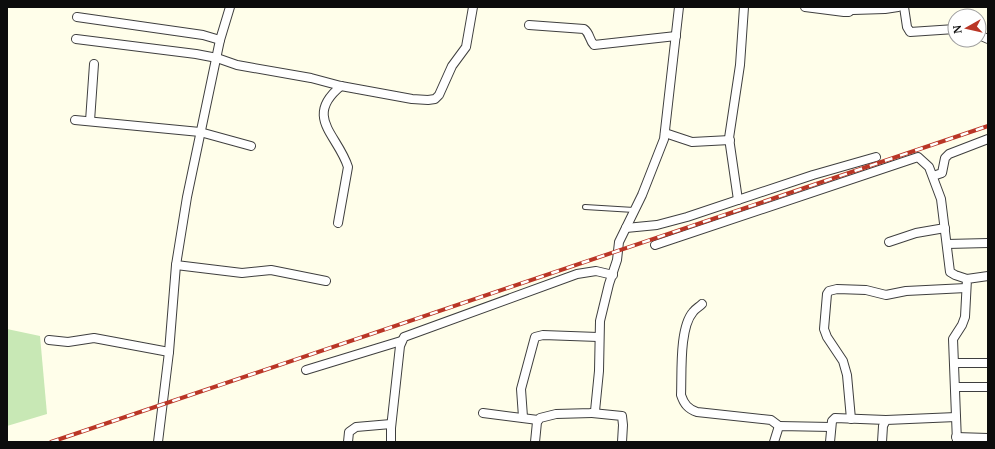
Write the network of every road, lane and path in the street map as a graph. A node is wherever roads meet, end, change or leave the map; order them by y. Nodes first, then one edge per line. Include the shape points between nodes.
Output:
1 (230, 7) edge
2 (473, 7) edge
3 (679, 7) edge
4 (744, 7) edge
5 (804, 7) edge
6 (898, 7) edge
7 (904, 7) edge
8 (854, 8) edge
9 (77, 17) dead end
10 (529, 26) dead end
11 (947, 30) edge
12 (676, 36) junction
13 (76, 39) dead end
14 (220, 40) junction
15 (217, 58) junction
16 (94, 64) dead end
17 (342, 86) junction
18 (75, 120) dead end
19 (90, 121) junction
20 (200, 132) junction
21 (665, 133) junction
22 (988, 139) edge
23 (730, 140) junction
24 (251, 146) dead end
25 (876, 157) dead end
26 (933, 177) junction
27 (738, 200) junction
28 (585, 207) dead end
29 (634, 210) junction
30 (338, 223) dead end
31 (626, 228) junction
32 (945, 228) junction
33 (889, 242) dead end
34 (988, 243) edge
35 (947, 244) junction
36 (655, 246) dead end
37 (176, 265) junction
38 (613, 275) junction
39 (988, 276) edge
40 (967, 279) junction
41 (326, 281) dead end
42 (966, 288) junction
43 (702, 304) dead end
44 (598, 337) junction
45 (49, 340) dead end
46 (401, 342) junction
47 (169, 352) junction
48 (954, 363) junction
49 (988, 363) edge
50 (306, 370) dead end
51 (955, 387) junction
52 (988, 387) edge
53 (483, 413) dead end
54 (592, 413) junction
55 (523, 417) junction
56 (956, 417) junction
57 (851, 419) junction
58 (538, 420) junction
59 (886, 420) junction
60 (391, 424) junction
61 (779, 426) junction
62 (831, 427) junction
63 (988, 438) edge
64 (957, 440) edge
65 (158, 442) edge
66 (348, 442) edge
67 (391, 442) edge
68 (535, 442) edge
69 (622, 442) edge
70 (774, 442) edge
71 (830, 442) edge
72 (882, 442) edge

1 - 14 street
2 - 17 street via 466,47 452,66 442,92 435,99 412,99
3 - 12 street
4 - 23 street via 740,65
5 - 8 street via 844,12
6 - 8 street
7 - 11 street via 910,32
9 - 14 street via 203,35
10 - 12 street via 584,29 594,45
12 - 21 street
13 - 15 street
14 - 15 street
15 - 17 street via 237,65
15 - 20 street
16 - 19 street
17 - 30 street via 329,99 324,114 325,123 348,167
18 - 19 street
19 - 20 street
20 - 24 street
20 - 37 street
21 - 23 street via 692,142
21 - 29 street
22 - 26 street via 949,154 945,158 942,173
23 - 27 street
25 - 27 street
26 - 32 street via 943,207
26 - 36 street via 922,158 916,157
27 - 31 street via 657,225
28 - 29 lane
29 - 31 street
31 - 38 street via 619,242
32 - 33 street via 916,233
32 - 35 street
34 - 35 street
35 - 40 street via 950,272
37 - 41 street via 242,273 271,270
37 - 47 street
38 - 44 street via 603,307
38 - 46 street via 596,271 577,274 408,336
39 - 40 street
40 - 42 street
42 - 48 street via 964,321 953,339
42 - 57 street via 906,291 886,295 866,290 837,289 826,294 824,329 843,360 847,374
43 - 61 street via 693,312 686,325 681,395 683,401 687,407 697,412 772,420
44 - 54 street via 598,384 595,409
44 - 55 street via 543,334 535,337 521,389
45 - 47 street via 68,342 94,338
46 - 50 street
46 - 60 street
47 - 65 street
48 - 49 street
48 - 51 street
51 - 52 street
51 - 56 street
53 - 55 street
54 - 58 street via 556,414
54 - 69 street via 621,415
55 - 58 street
56 - 59 street
56 - 64 street
57 - 59 street
57 - 62 street via 834,418
58 - 68 street
59 - 72 street
60 - 66 street via 356,427 349,432
60 - 67 street
61 - 62 street
61 - 70 street
62 - 71 street
63 - 64 street

